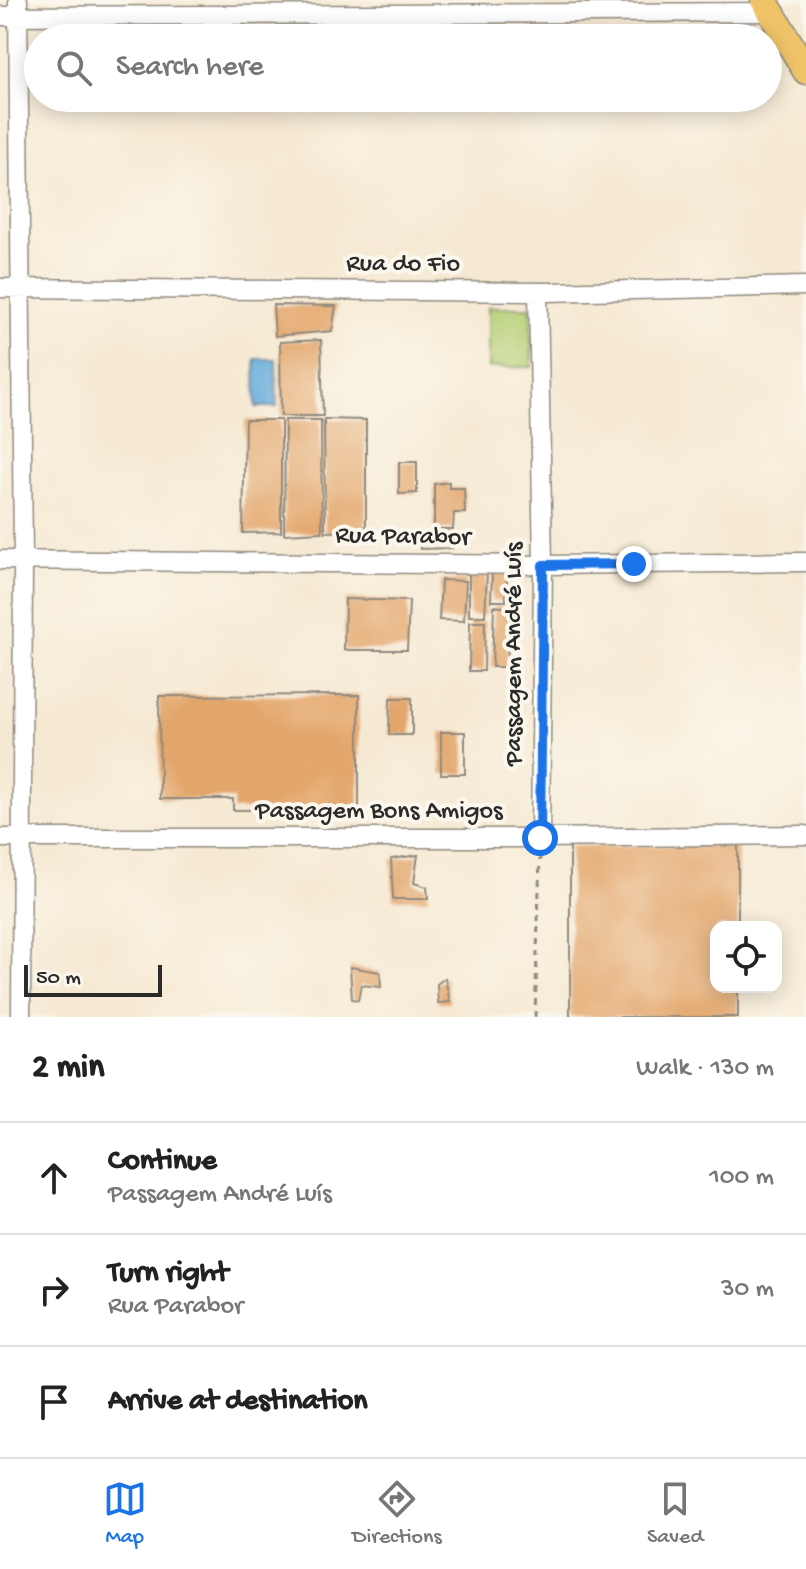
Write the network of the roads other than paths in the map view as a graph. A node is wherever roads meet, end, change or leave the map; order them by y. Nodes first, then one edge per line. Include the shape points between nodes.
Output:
1 (768, 6) edge
2 (12, 11) edge
3 (779, 24) edge
4 (782, 29) edge
5 (803, 64) edge
6 (806, 286) edge
7 (0, 288) edge
8 (21, 288) junction
9 (538, 292) junction
10 (0, 560) edge
11 (23, 560) junction
12 (806, 562) edge
13 (543, 565) junction
14 (806, 835) edge
15 (0, 838) edge
16 (21, 838) junction
17 (540, 838) junction
18 (21, 1017) edge

1 - 2 street
1 - 3 highway
2 - 8 street
4 - 5 highway
6 - 9 street, Rua do Fio
7 - 8 street, Rua do Fio
8 - 9 street, Rua do Fio
8 - 11 street
9 - 13 street, Passagem André Luís
10 - 11 street, Rua Parabor
11 - 13 street, Rua Parabor
11 - 16 street
12 - 13 street, Rua Parabor
13 - 17 street, Passagem André Luís
14 - 17 street, Passagem Bons Amigos
15 - 16 street, Passagem Bons Amigos
16 - 17 street, Passagem Bons Amigos
16 - 18 street

